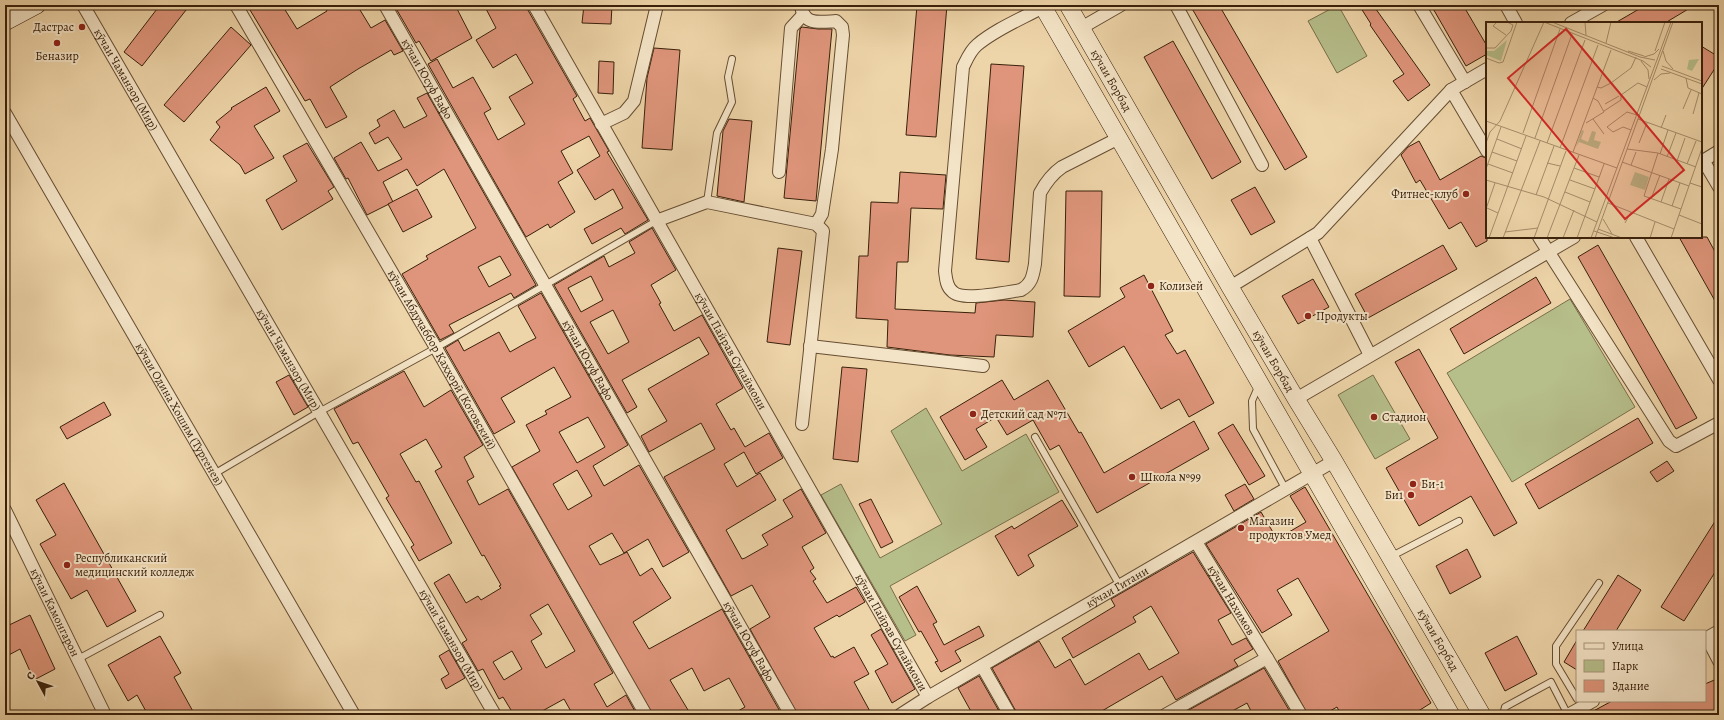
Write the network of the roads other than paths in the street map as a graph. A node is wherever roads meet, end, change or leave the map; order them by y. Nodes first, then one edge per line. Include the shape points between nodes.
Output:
1 (37, 5) edge
2 (83, 5) edge
3 (236, 5) edge
4 (385, 5) edge
5 (534, 5) edge
6 (657, 5) edge
7 (1068, 5) edge
8 (1121, 5) edge
9 (1176, 5) edge
10 (1419, 5) edge
11 (1506, 5) edge
12 (1603, 5) edge
13 (1042, 6) edge
14 (802, 10) edge
15 (5, 22) edge
16 (1515, 22) edge
17 (1573, 22) edge
18 (1081, 28) junction
19 (732, 59) dead end
20 (1486, 70) edge
21 (1465, 82) junction
22 (1451, 90) junction
23 (5, 113) edge
24 (601, 124) junction
25 (1119, 138) junction
26 (1486, 149) edge
27 (1719, 151) edge
28 (1702, 161) edge
29 (1262, 165) dead end
30 (779, 172) dead end
31 (1719, 187) edge
32 (707, 202) junction
33 (656, 221) junction
34 (816, 224) junction
35 (1310, 238) junction
36 (1540, 238) edge
37 (1572, 238) edge
38 (1637, 238) edge
39 (1548, 252) junction
40 (546, 284) junction
41 (1230, 287) junction
42 (810, 346) junction
43 (436, 348) junction
44 (1370, 356) junction
45 (983, 366) dead end
46 (1719, 380) edge
47 (1261, 384) junction
48 (1296, 399) junction
49 (320, 412) junction
50 (1719, 423) edge
51 (802, 424) dead end
52 (1034, 437) dead end
53 (1334, 461) junction
54 (214, 474) junction
55 (1313, 474) junction
56 (1286, 490) junction
57 (5, 510) edge
58 (1459, 521) dead end
59 (1196, 542) junction
60 (1390, 557) junction
61 (1599, 583) dead end
62 (1120, 586) junction
63 (160, 615) dead end
64 (1719, 631) edge
65 (1706, 638) edge
66 (1267, 658) junction
67 (78, 659) junction
68 (1719, 661) edge
69 (982, 666) junction
70 (1576, 692) edge
71 (928, 697) junction
72 (1583, 702) edge
73 (105, 715) edge
74 (354, 715) edge
75 (495, 715) edge
76 (646, 715) edge
77 (791, 715) edge
78 (900, 715) edge
79 (1010, 715) edge
80 (1165, 715) edge
81 (1300, 715) edge
82 (1451, 715) edge
83 (1482, 715) edge
84 (1503, 715) edge
85 (1568, 715) edge

1 - 15 main road
2 - 49 street, кӯчаи Чаманзор (Мир)
3 - 43 street, кӯчаи Абдуҷаббор Қаҳҳорӣ (Котовский)
4 - 40 street, кӯчаи Юсуф Вафо
5 - 24 street, кӯчаи Пайрав Сулаймони
6 - 24 street via 634,101 624,113
7 - 18 main road, кӯчаи Борбад
8 - 18 street
9 - 29 street
10 - 21 street
11 - 16 street
12 - 17 street
13 - 25 main road, кӯчаи Борбад
13 - 25 street via 977,45 963,66 945,271 951,291 960,296 969,296 1022,290 1027,286 1035,264 1040,193 1045,183 1062,167
14 - 30 street via 791,28
14 - 34 street via 809,20 814,22 836,21 842,27 843,35 832,149 822,214
18 - 41 main road, кӯчаи Борбад
19 - 32 lane via 728,76 732,102 717,133
20 - 21 street
21 - 22 street
22 - 26 street
22 - 35 street via 1318,233
23 - 54 street, кӯчаи Одина Хошим (Тургенев)
24 - 33 street, кӯчаи Пайрав Сулаймони
25 - 47 main road, кӯчаи Борбад
27 - 28 street
28 - 31 street
32 - 33 street
32 - 34 street
33 - 40 lane
33 - 71 street, кӯчаи Пайрав Сулаймони
34 - 42 street via 823,231
35 - 41 street
35 - 44 street
36 - 39 street
37 - 39 street
38 - 46 street
39 - 44 street
39 - 50 street via 1669,442 1676,446
40 - 43 lane
40 - 77 street, кӯчаи Юсуф Вафо
41 - 48 main road, кӯчаи Борбад
42 - 45 street
42 - 51 street
43 - 49 lane
43 - 76 street, кӯчаи Абдуҷаббор Қаҳҳорӣ (Котовский)
44 - 48 street
47 - 55 main road, кӯчаи Борбад
47 - 56 lane via 1252,401 1253,429
48 - 53 main road, кӯчаи Борбад
49 - 54 lane
49 - 75 street, кӯчаи Чаманзор (Мир)
52 - 62 lane
53 - 55 street, кӯчаи Гитани
53 - 60 main road, кӯчаи Борбад
54 - 74 street, кӯчаи Одина Хошим (Тургенев)
55 - 56 street, кӯчаи Гитани
55 - 82 main road, кӯчаи Борбад
56 - 59 street, кӯчаи Гитани
57 - 67 street, кӯчаи Камонгарон
58 - 60 lane
59 - 62 street, кӯчаи Гитани
59 - 66 street, кӯчаи Нахимов
60 - 83 main road, кӯчаи Борбад
61 - 70 lane via 1556,646 1556,664
62 - 69 street, кӯчаи Гитани
63 - 67 lane
64 - 65 street
65 - 68 street
66 - 80 street
66 - 81 street, кӯчаи Нахимов
67 - 73 street, кӯчаи Камонгарон
69 - 71 street, кӯчаи Гитани
69 - 79 street
71 - 78 street, кӯчаи Гитани
72 - 85 street
84 - 85 lane via 1505,707 1551,682

